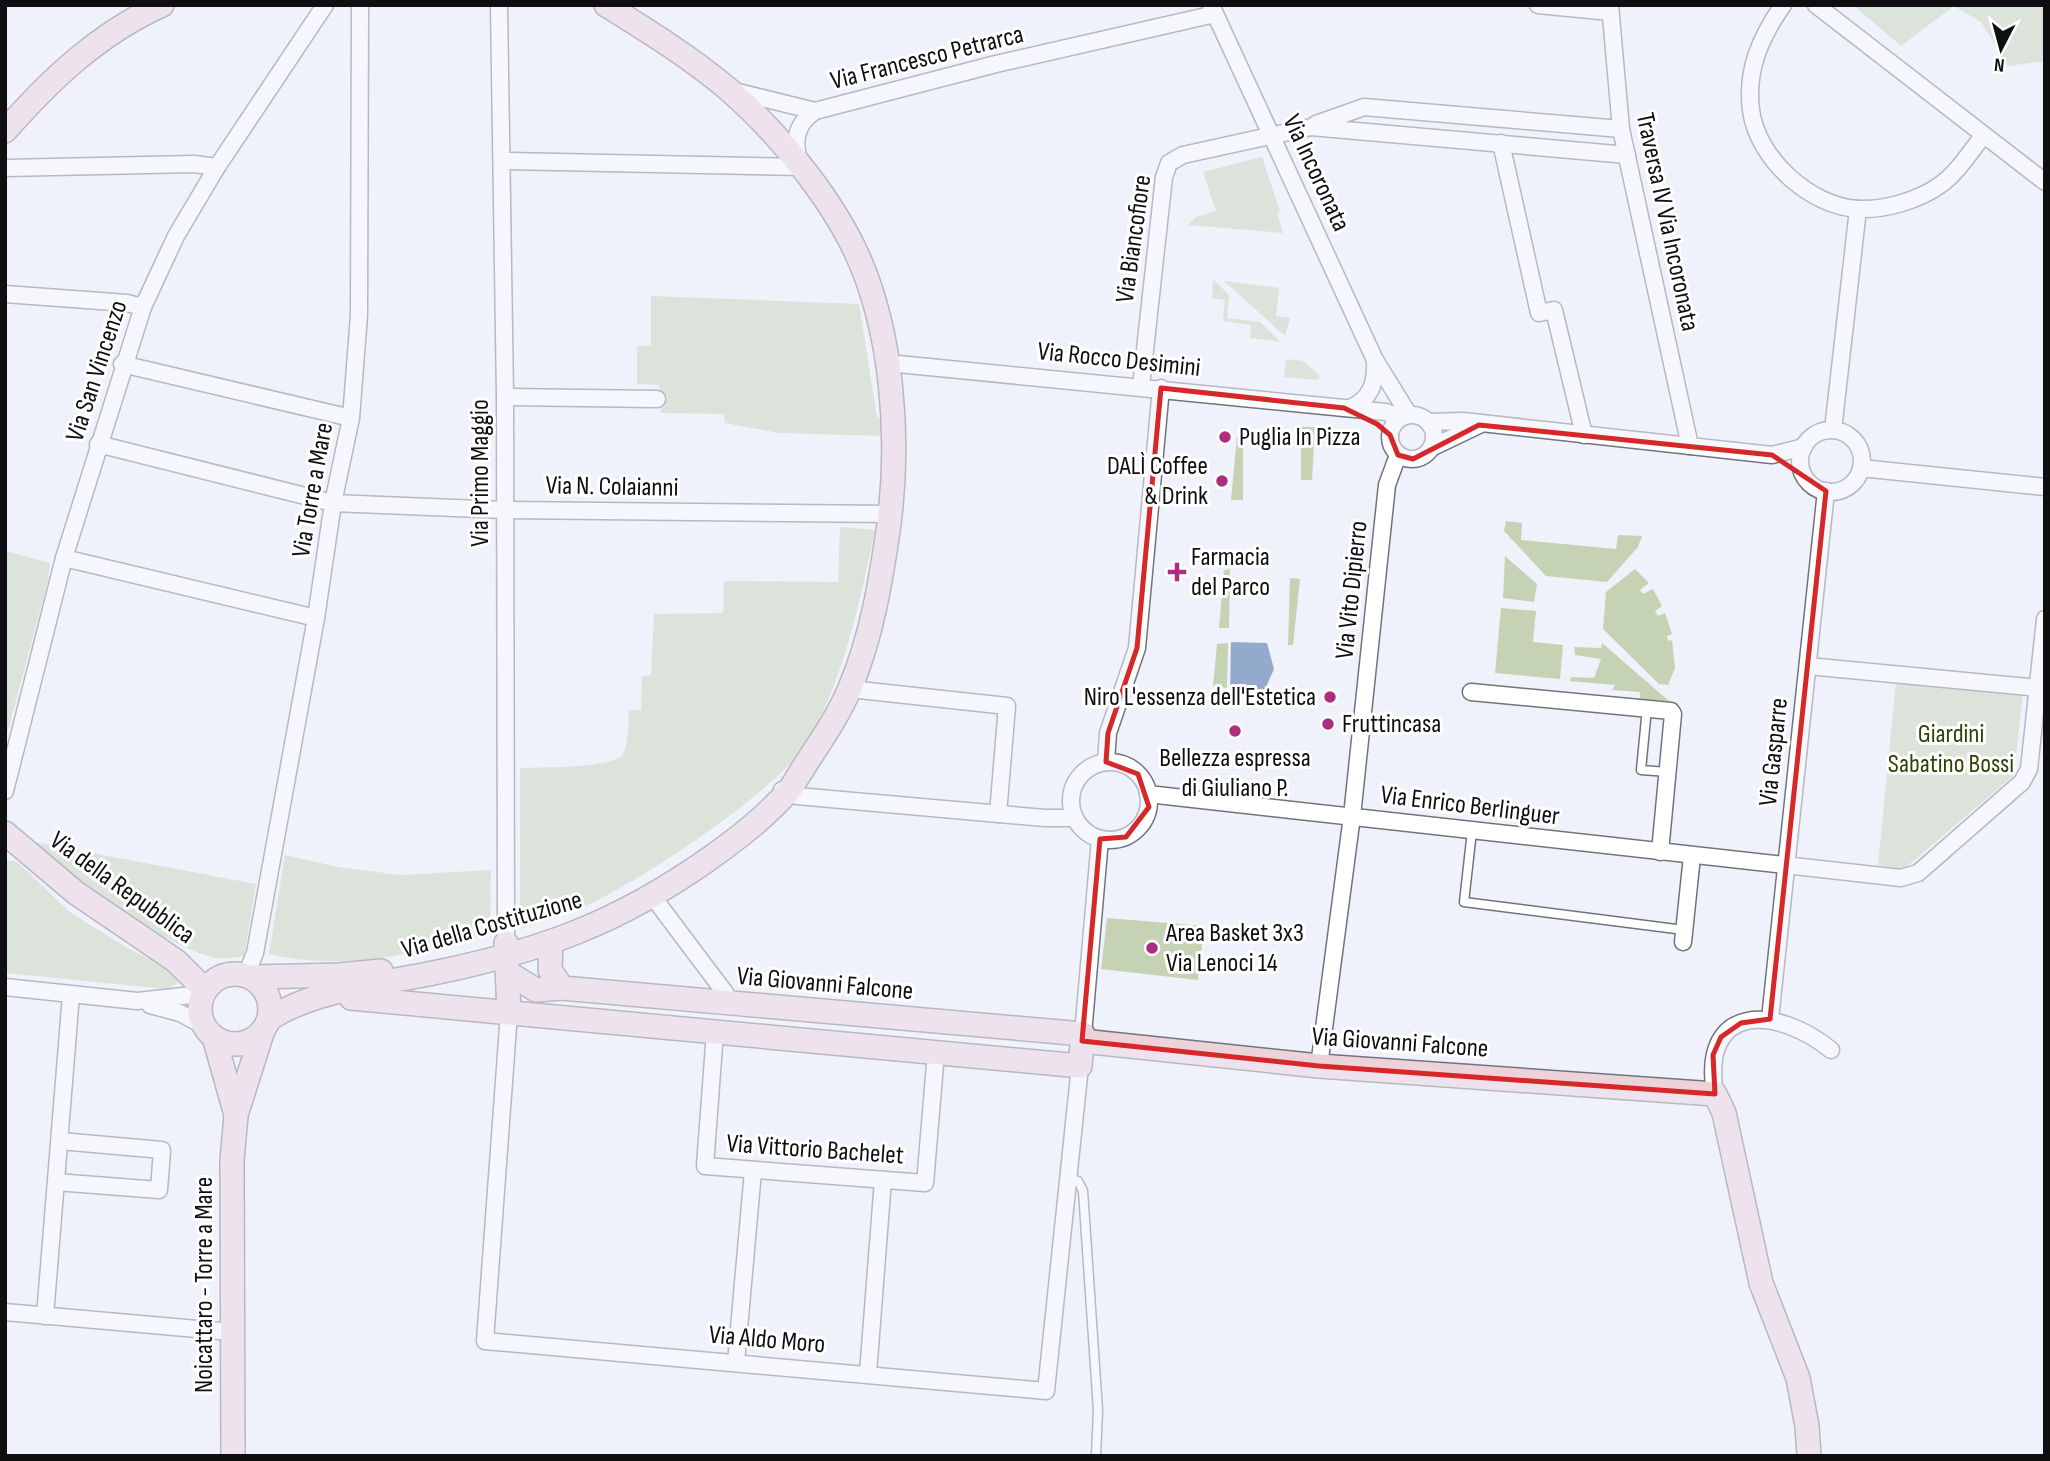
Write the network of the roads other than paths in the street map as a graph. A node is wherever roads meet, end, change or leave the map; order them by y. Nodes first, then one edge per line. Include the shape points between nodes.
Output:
1 (162, 5) edge
2 (325, 5) edge
3 (360, 5) edge
4 (499, 5) edge
5 (606, 5) edge
6 (1538, 5) edge
7 (1783, 5) edge
8 (1816, 5) edge
9 (1610, 9) edge
10 (1213, 10) edge
11 (729, 90) junction
12 (816, 111) junction
13 (1311, 127) junction
14 (1621, 129) junction
15 (5, 131) edge
16 (1272, 136) junction
17 (1983, 136) junction
18 (1501, 143) junction
19 (1627, 155) junction
20 (503, 161) junction
21 (217, 167) junction
22 (801, 167) junction
23 (5, 168) edge
24 (2045, 182) edge
25 (1858, 209) junction
26 (5, 294) edge
27 (143, 307) junction
28 (1376, 360) junction
29 (888, 363) junction
30 (122, 364) junction
31 (1141, 386) junction
32 (1161, 388) junction
33 (505, 397) junction
34 (657, 399) dead end
35 (1347, 408) junction
36 (1405, 417) junction
37 (351, 418) junction
38 (1428, 422) junction
39 (1479, 425) junction
40 (1833, 430) junction
41 (1390, 435) junction
42 (1584, 435) junction
43 (98, 444) junction
44 (1690, 446) junction
45 (1804, 447) junction
46 (1431, 448) junction
47 (1398, 454) junction
48 (1772, 455) junction
49 (1861, 468) junction
50 (1802, 473) junction
51 (2045, 487) edge
52 (1826, 491) junction
53 (333, 503) junction
54 (504, 510) junction
55 (890, 514) junction
56 (64, 558) junction
57 (316, 618) junction
58 (2045, 619) edge
59 (1808, 666) junction
60 (2039, 688) junction
61 (850, 689) junction
62 (1471, 692) dead end
63 (1647, 708) junction
64 (1106, 762) junction
65 (1668, 772) junction
66 (782, 790) junction
67 (5, 791) edge
68 (1148, 794) junction
69 (999, 814) junction
70 (1352, 816) junction
71 (1074, 818) junction
72 (1472, 831) junction
73 (5, 833) edge
74 (1100, 839) junction
75 (1660, 852) junction
76 (1692, 856) junction
77 (1786, 866) junction
78 (653, 897) junction
79 (1683, 936) joint
80 (551, 942) junction
81 (508, 957) junction
82 (247, 975) junction
83 (5, 987) edge
84 (566, 988) junction
85 (204, 992) junction
86 (71, 995) junction
87 (323, 997) junction
88 (137, 1001) junction
89 (729, 1004) junction
90 (509, 1013) junction
91 (567, 1018) junction
92 (1770, 1019) junction
93 (266, 1024) junction
94 (209, 1032) junction
95 (715, 1032) junction
96 (1082, 1038) junction
97 (1831, 1050) dead end
98 (936, 1053) junction
99 (1080, 1066) junction
100 (1319, 1066) junction
101 (1715, 1094) junction
102 (236, 1115) junction
103 (60, 1140) junction
104 (753, 1171) junction
105 (1068, 1177) junction
106 (883, 1180) junction
107 (56, 1182) junction
108 (5, 1312) edge
109 (45, 1316) junction
110 (231, 1332) junction
111 (736, 1362) junction
112 (869, 1373) junction
113 (233, 1456) edge
114 (1096, 1456) edge
115 (1809, 1456) edge

1 - 15 street via 124,24 74,61
2 - 21 street, Via San Vincenzo
3 - 37 street, Via Torre a Mare via 359,316
4 - 20 street, Via Primo Maggio
5 - 11 street, Via della Costituzione
6 - 9 street
7 - 25 street via 1754,59 1751,112 1759,136 1773,160 1797,183 1827,200
8 - 17 street
9 - 14 street, Traversa IV Via Incoronata
10 - 12 street, Via Francesco Petrarca
10 - 16 street, Via Incoronata
11 - 12 street, Via Francesco Petrarca
11 - 22 street, Via della Costituzione
12 - 22 street, Via Francesco Petrarca via 797,130
13 - 14 street via 1364,107
13 - 16 street
13 - 18 street
14 - 19 street, Traversa IV Via Incoronata
16 - 28 street, Via Incoronata
16 - 31 street, Via Biancofiore via 1183,155 1169,163
17 - 24 street
17 - 25 street via 1941,184 1917,198
18 - 19 street
18 - 42 street via 1539,313 1554,310
19 - 44 street, Traversa IV Via Incoronata
20 - 22 street
20 - 33 street, Via Primo Maggio
21 - 23 street
21 - 27 street, Via San Vincenzo via 176,236
22 - 29 street, Via della Costituzione via 855,251
25 - 40 street
26 - 27 street
27 - 30 street, Via San Vincenzo
28 - 35 street via 1368,397
28 - 36 street, Via Incoronata
29 - 31 street, Via Rocco Desimini
29 - 55 street, Via della Costituzione via 894,471
30 - 37 street
30 - 43 street, Via San Vincenzo
31 - 32 street, Via Rocco Desimini
32 - 35 street, Via Rocco Desimini
32 - 64 street via 1137,648 1108,733
33 - 34 street
33 - 54 street, Via Primo Maggio
35 - 36 street, Via Rocco Desimini
35 - 41 street, Via Rocco Desimini
36 - 38 street, Via Rocco Desimini
36 - 41 street
37 - 53 street, Via Torre a Mare
38 - 39 street, Via Rocco Desimini
38 - 46 street via 1434,434
39 - 42 street, Via Rocco Desimini
39 - 46 street
40 - 45 street via 1816,434
40 - 49 street via 1856,442
41 - 47 street
42 - 44 street, Via Rocco Desimini
43 - 53 street, Via N. Colaianni
43 - 56 street, Via San Vincenzo
44 - 48 street, Via Rocco Desimini
45 - 48 street, Via Rocco Desimini
45 - 50 street
46 - 47 street via 1413,459
47 - 70 street, Via Vito Dipierro via 1387,485
48 - 50 street, Via Rocco Desimini
49 - 51 street
49 - 52 street via 1852,484
50 - 52 street via 1816,488
52 - 59 street, Via Gasparre
53 - 54 street, Via N. Colaianni
53 - 57 street, Via Torre a Mare
54 - 55 street, Via N. Colaianni
54 - 81 street, Via Primo Maggio
55 - 61 street, Via della Costituzione via 880,585
56 - 57 street
56 - 67 street, Via San Vincenzo
57 - 82 street, Via Torre a Mare via 255,954
58 - 60 street, Via Enrico Berlinguer
59 - 60 street
59 - 77 street, Via Gasparre
60 - 77 street, Via Enrico Berlinguer via 2029,769 2022,782 1918,873 1901,878
61 - 66 street, Via della Costituzione via 805,764
61 - 69 street via 1007,706
62 - 63 street
63 - 65 street via 1674,714
63 - 65 lane via 1641,770
64 - 68 street via 1138,774
64 - 71 street via 1076,782 1071,806
65 - 75 street
66 - 69 street
66 - 78 street, Via della Costituzione via 729,844
66 - 81 street, Via della Costituzione via 642,886
68 - 70 street, Via Enrico Berlinguer
68 - 74 street via 1149,807 1137,830 1126,837
69 - 71 street
70 - 72 street, Via Enrico Berlinguer
70 - 100 street, Via Vito Dipierro
71 - 74 street
72 - 75 street, Via Enrico Berlinguer
72 - 79 lane via 1464,902
73 - 85 street, Via della Repubblica via 76,893 176,961
74 - 96 street
75 - 76 street, Via Enrico Berlinguer
76 - 77 street, Via Enrico Berlinguer
76 - 79 street
77 - 92 street, Via Gasparre
78 - 80 street, Via della Costituzione via 601,924
78 - 89 street
80 - 81 street, Via della Costituzione
80 - 84 street via 550,970 554,980
81 - 82 street, Via della Costituzione via 339,975
81 - 84 street, Via Giovanni Falcone via 536,990
81 - 87 street, Via della Costituzione
81 - 90 street
82 - 85 street via 217,978
82 - 93 street via 266,990 271,1009
83 - 86 street
84 - 89 street, Via Giovanni Falcone
84 - 91 street
85 - 88 street
85 - 94 street via 199,1004
86 - 88 street
86 - 103 street
87 - 90 street
87 - 93 street, Via della Costituzione via 302,1001
88 - 94 street via 180,1013
89 - 96 street, Via Giovanni Falcone
90 - 91 street
90 - 111 street, Via Aldo Moro via 485,1341
91 - 95 street
92 - 97 street via 1805,1032
92 - 101 street via 1741,1023 1721,1037 1713,1055
93 - 94 street via 246,1043 224,1042
93 - 102 street, Noicattaro - Torre a Mare
94 - 102 street, Noicattaro - Torre a Mare
95 - 98 street
95 - 104 street, Via Vittorio Bachelet via 705,1166
96 - 99 street
96 - 100 street, Via Giovanni Falcone
98 - 99 street
98 - 106 street, Via Vittorio Bachelet via 925,1183
99 - 105 street
100 - 101 street, Via Giovanni Falcone
101 - 115 street via 1724,1113 1761,1283 1798,1378
102 - 110 street, Noicattaro - Torre a Mare
103 - 107 street
103 - 107 street via 162,1150 159,1190
104 - 106 street, Via Vittorio Bachelet
104 - 111 street
105 - 112 street, Via Aldo Moro via 1046,1391
105 - 114 lane via 1078,1181 1083,1192 1098,1410
106 - 112 street
107 - 109 street
108 - 109 street
109 - 110 street
110 - 113 street, Noicattaro - Torre a Mare
111 - 112 street, Via Aldo Moro

